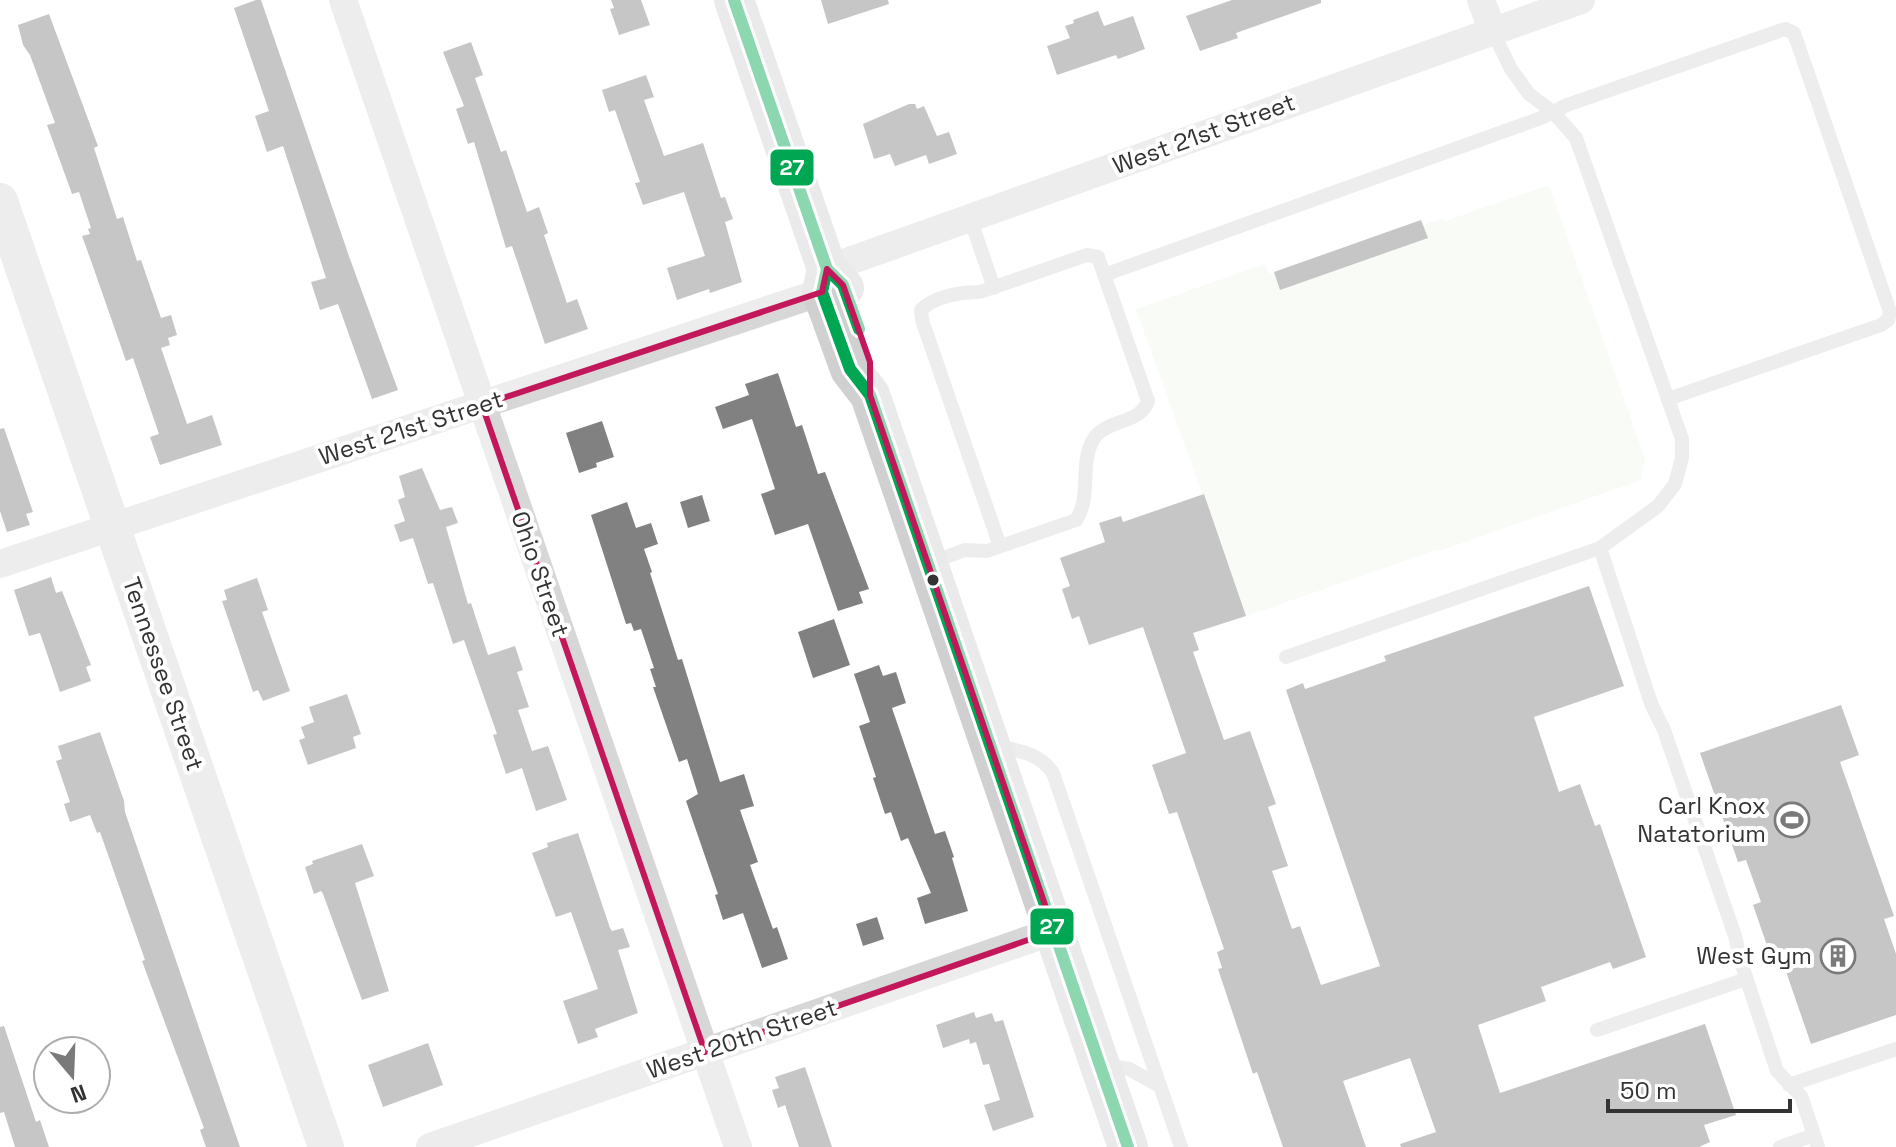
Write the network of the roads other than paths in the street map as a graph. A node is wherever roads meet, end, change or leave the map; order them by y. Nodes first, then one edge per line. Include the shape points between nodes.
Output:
1 (343, 0) edge
2 (734, 0) edge
3 (1481, 0) edge
4 (1581, 0) edge
5 (1493, 32) junction
6 (1553, 112) junction
7 (0, 201) edge
8 (970, 218) junction
9 (1104, 275) junction
10 (824, 281) junction
11 (987, 290) junction
12 (1668, 399) junction
13 (482, 405) junction
14 (112, 527) junction
15 (1000, 546) junction
16 (1600, 548) junction
17 (928, 563) junction
18 (0, 564) edge
19 (1286, 657) dead end
20 (990, 745) junction
21 (1054, 931) junction
22 (1746, 979) junction
23 (1597, 1030) dead end
24 (1896, 1049) edge
25 (705, 1052) junction
26 (1100, 1064) junction
27 (1789, 1085) junction
28 (1160, 1087) junction
29 (1816, 1141) edge
30 (326, 1147) edge
31 (430, 1147) edge
32 (738, 1147) edge
33 (1128, 1147) edge
34 (1181, 1147) edge
35 (1780, 1147) edge

1 - 13 street, Ohio Street
2 - 10 main road
3 - 5 street
4 - 5 street, West 21st Street
5 - 6 lane via 1529,94
5 - 8 street, West 21st Street
6 - 9 lane
6 - 12 lane via 1576,138
6 - 12 lane via 1776,31 1794,33 1890,312 1888,320
7 - 14 street, Tennessee Street
8 - 10 street, West 21st Street
8 - 11 lane
9 - 11 lane via 1098,257 1087,255
9 - 15 lane via 1148,401 1145,409 1102,428 1096,436 1088,455 1084,507 1076,520
10 - 13 street, West 21st Street
10 - 17 main road via 843,285 870,362 870,395
11 - 15 lane via 963,292 921,310
12 - 16 lane via 1682,439 1675,484 1658,506
13 - 14 street, West 21st Street
13 - 25 street, Ohio Street
14 - 18 street, West 21st Street
14 - 30 street, Tennessee Street
15 - 17 lane via 965,550
16 - 19 lane
16 - 22 lane
17 - 20 main road
20 - 21 main road
20 - 28 lane via 1030,753 1053,773
21 - 25 street, West 20th Street
21 - 26 main road
22 - 23 lane
22 - 27 lane via 1777,1071
24 - 27 lane
25 - 31 street, West 20th Street
25 - 32 street, Ohio Street
26 - 28 lane via 1129,1069
26 - 33 main road
27 - 29 lane via 1801,1096
28 - 34 lane
29 - 35 lane

